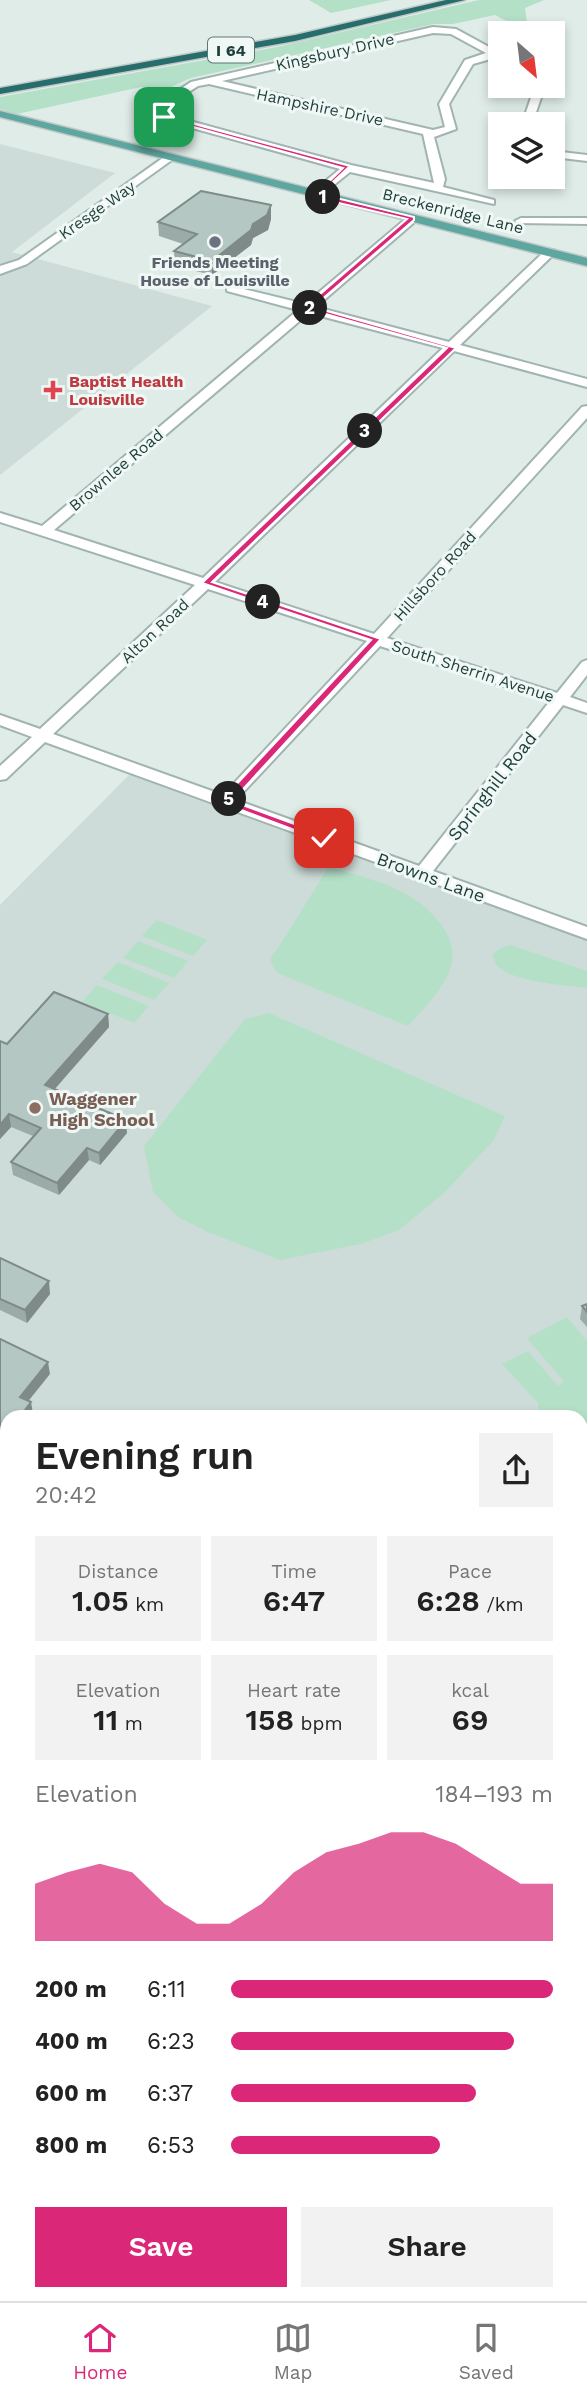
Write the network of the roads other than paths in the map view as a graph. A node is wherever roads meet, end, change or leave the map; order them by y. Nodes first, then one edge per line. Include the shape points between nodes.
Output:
1 (460, 0) edge
2 (395, 2) dead end
3 (372, 7) dead end
4 (256, 32) dead end
5 (488, 50) edge
6 (488, 57) edge
7 (48, 70) dead end
8 (23, 74) dead end
9 (0, 79) edge
10 (208, 80) junction
11 (0, 91) edge
12 (0, 114) edge
13 (0, 121) edge
14 (430, 133) junction
15 (565, 155) edge
16 (171, 157) junction
17 (587, 158) edge
18 (160, 165) junction
19 (348, 168) junction
20 (433, 188) junction
21 (313, 195) junction
22 (490, 202) dead end
23 (412, 219) junction
24 (522, 220) dead end
25 (587, 221) edge
26 (550, 253) junction
27 (587, 261) edge
28 (23, 262) junction
29 (0, 270) edge
30 (0, 283) edge
31 (231, 288) dead end
32 (307, 308) junction
33 (452, 348) junction
34 (587, 383) edge
35 (587, 410) edge
36 (0, 517) edge
37 (45, 531) junction
38 (206, 583) junction
39 (377, 639) junction
40 (587, 665) edge
41 (560, 699) junction
42 (587, 708) edge
43 (0, 720) edge
44 (43, 736) junction
45 (0, 775) edge
46 (225, 802) junction
47 (422, 874) junction
48 (587, 933) edge

1 - 11 highway, I 64 via 295,38
2 - 3 highway
4 - 7 highway, I 64
5 - 10 street, Kingsbury Drive via 443,29
6 - 14 street via 465,66 443,104 451,129
8 - 9 highway
10 - 14 street, Hampshire Drive
10 - 19 street, Kingsbury Drive via 159,104 156,112
12 - 16 main road, Breckenridge Lane
13 - 18 main road, Breckenridge Lane
14 - 20 street via 427,138 440,183
15 - 17 street
16 - 18 street, Kresge Way
16 - 21 main road, Breckenridge Lane via 309,190
18 - 21 main road, Breckenridge Lane
18 - 28 street, Kresge Way
19 - 20 street
19 - 21 street
20 - 22 street
21 - 23 main road, Breckenridge Lane
23 - 26 main road, Breckenridge Lane
23 - 32 street, Brownlee Road
24 - 25 street
26 - 27 main road, Breckenridge Lane
26 - 33 street, Alton Road
28 - 29 street, Kresge Way
28 - 30 street, Kresge Way
31 - 32 street
32 - 33 street
32 - 37 street, Brownlee Road
33 - 34 street
33 - 38 street, Alton Road
35 - 39 street, Hillsboro Road
36 - 37 street, South Sherrin Avenue
37 - 38 street, South Sherrin Avenue
38 - 39 street, South Sherrin Avenue
38 - 44 street, Alton Road
39 - 41 street, South Sherrin Avenue
39 - 46 street, Hillsboro Road
40 - 41 street, Springhill Road
41 - 42 street, South Sherrin Avenue
41 - 47 street, Springhill Road
43 - 44 street, Browns Lane
44 - 45 street, Alton Road
44 - 46 street, Browns Lane
46 - 47 street, Browns Lane
47 - 48 street, Browns Lane

